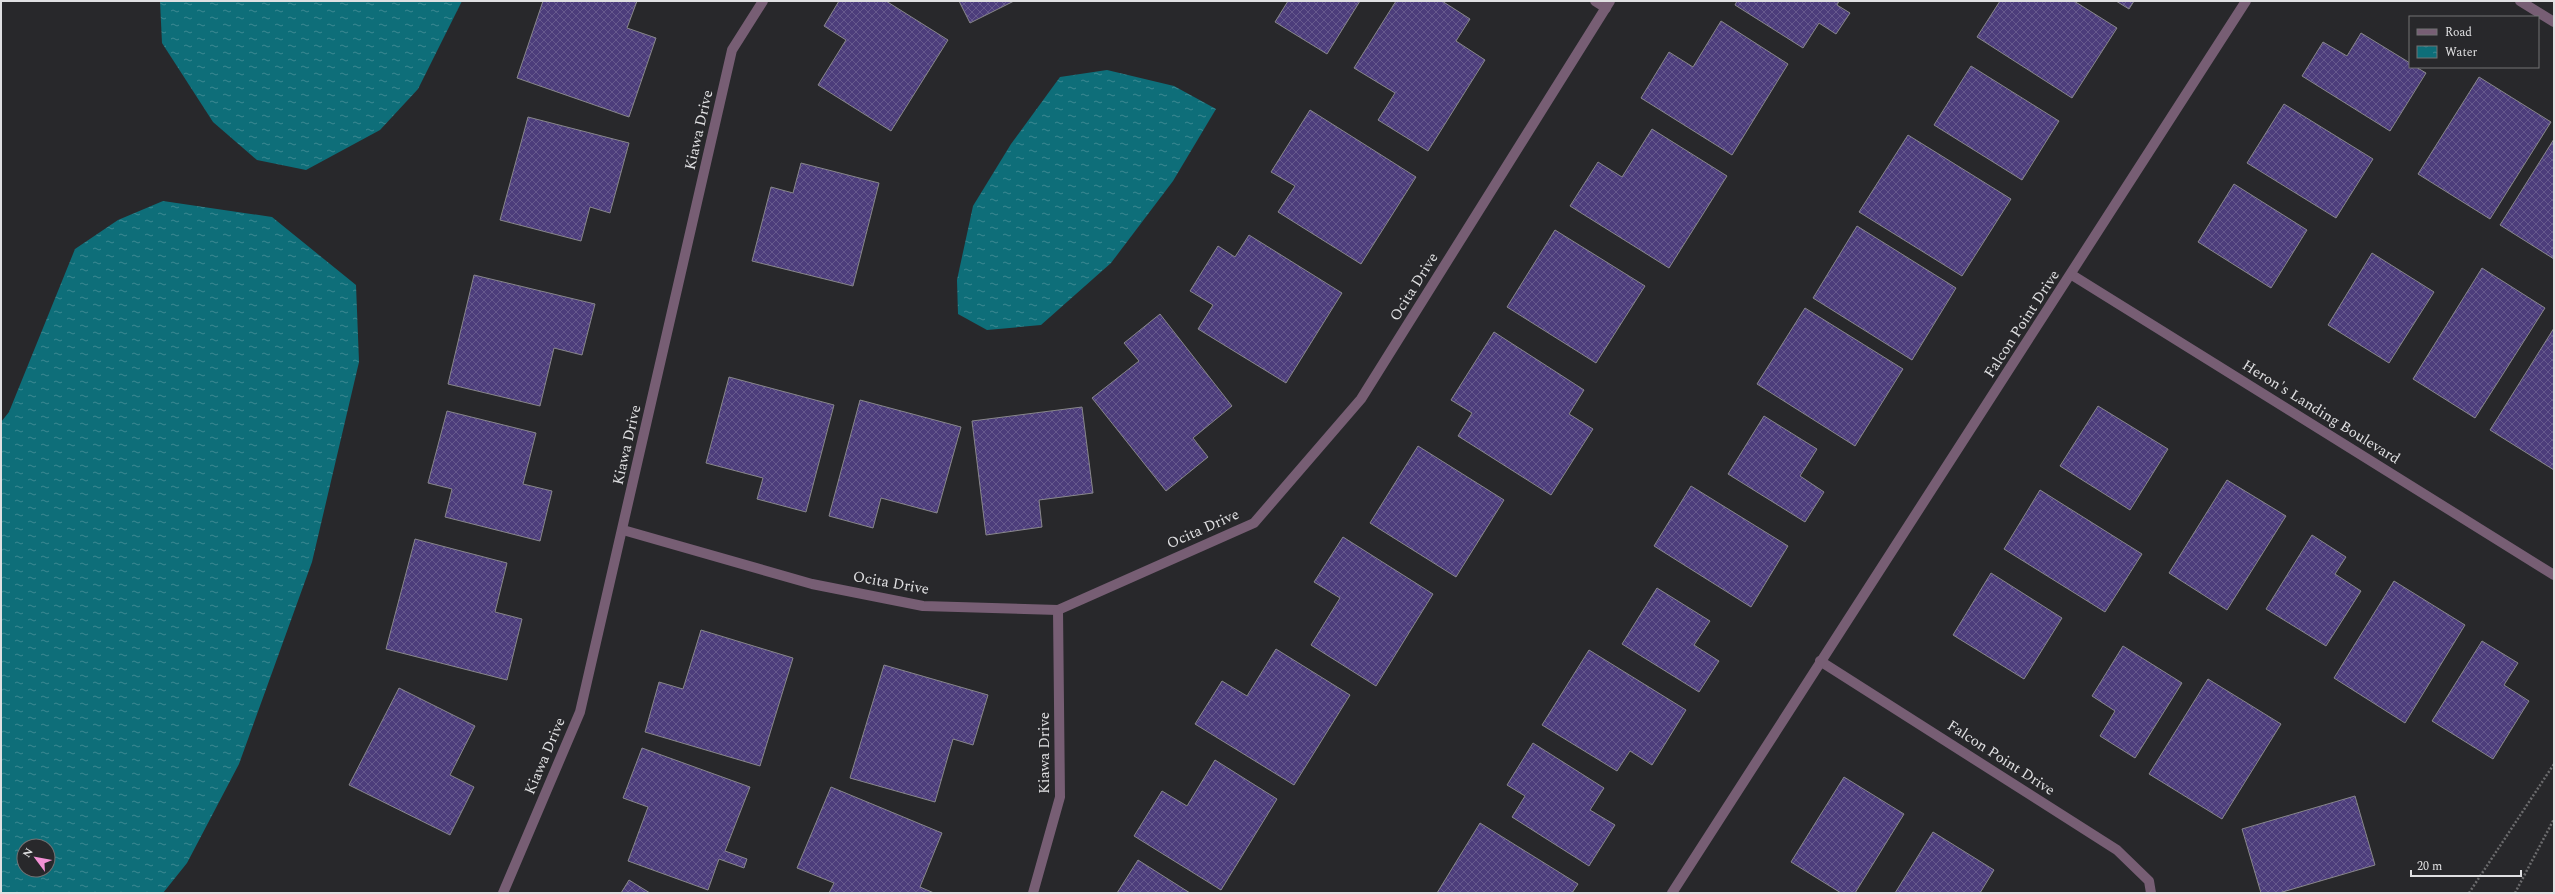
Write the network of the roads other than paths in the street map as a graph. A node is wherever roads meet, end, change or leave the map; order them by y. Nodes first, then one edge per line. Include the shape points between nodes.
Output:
1 (763, 1) edge
2 (1595, 1) edge
3 (2246, 1) edge
4 (2520, 1) edge
5 (1608, 5) edge
6 (2554, 22) edge
7 (2072, 274) junction
8 (623, 530) junction
9 (2554, 575) edge
10 (1058, 610) junction
11 (1820, 661) junction
12 (503, 893) edge
13 (1033, 893) edge
14 (1672, 893) edge
15 (2151, 893) edge

1 - 8 street, Kiawa Drive via 732,50
2 - 5 street
3 - 7 street, Falcon Point Drive
4 - 6 street
5 - 10 street, Ocita Drive via 1362,399 1254,523
7 - 9 street, Heron's Landing Boulevard
7 - 11 street, Falcon Point Drive
8 - 10 street, Ocita Drive via 812,584 923,606
8 - 12 street, Kiawa Drive via 580,712
10 - 13 street, Kiawa Drive via 1060,797
11 - 14 street, Falcon Point Drive
11 - 15 street, Falcon Point Drive via 2116,850 2149,881

